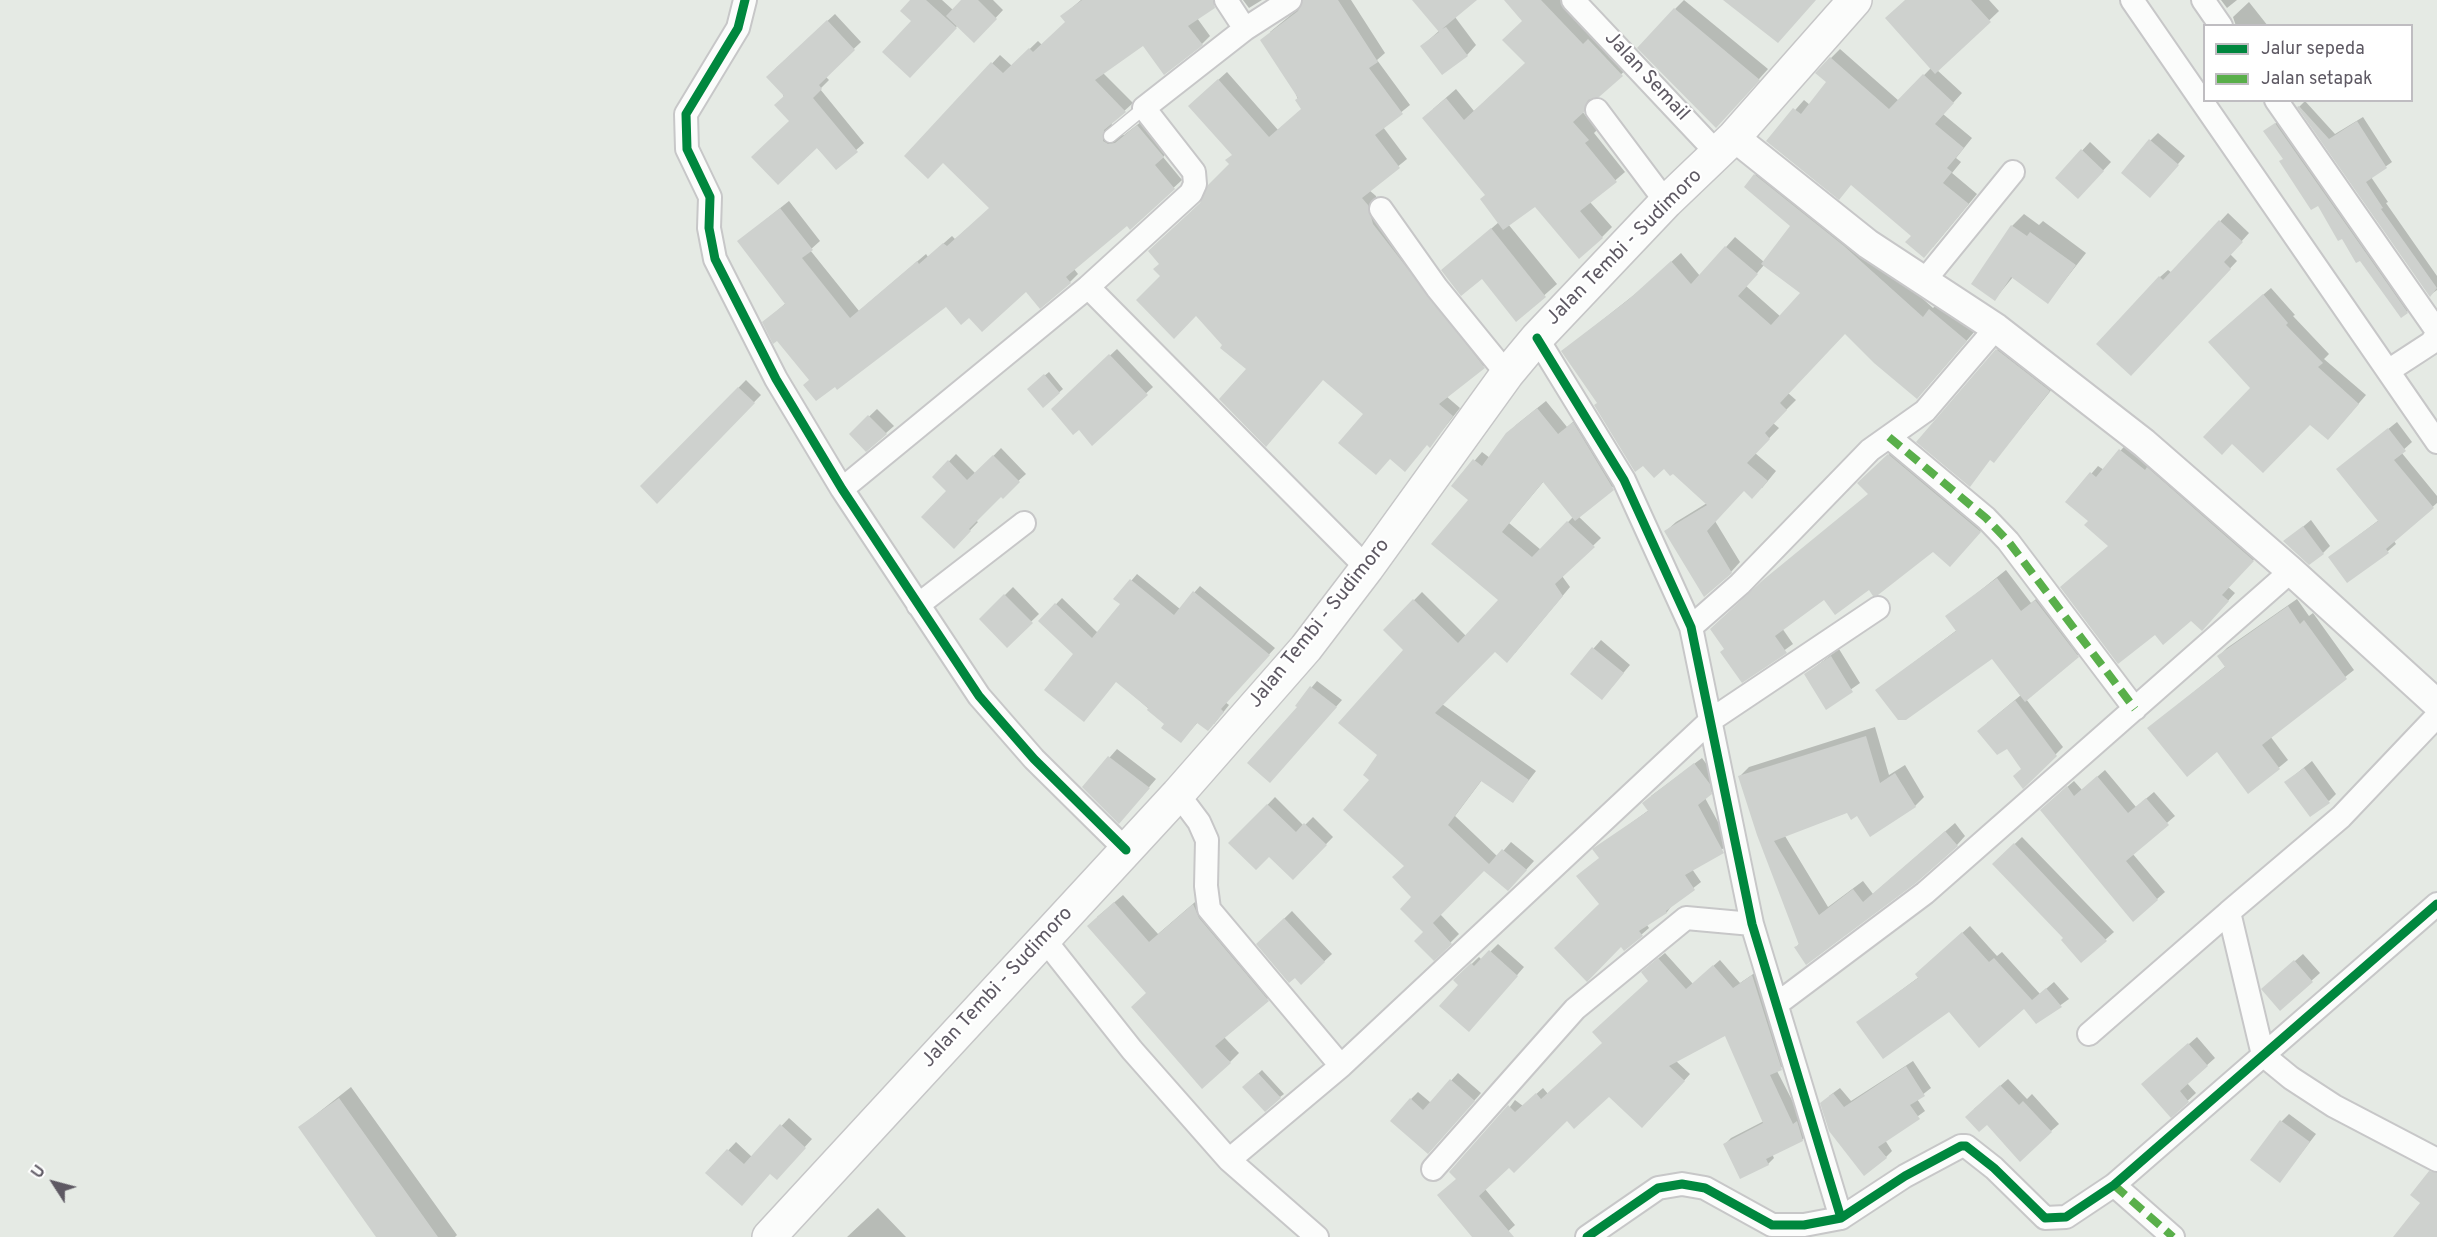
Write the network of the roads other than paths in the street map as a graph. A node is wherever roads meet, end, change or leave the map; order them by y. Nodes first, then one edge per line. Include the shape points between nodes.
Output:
1 (745, 0) edge
2 (1226, 0) edge
3 (1290, 0) edge
4 (1573, 0) edge
5 (1855, 0) edge
6 (2132, 0) edge
7 (2203, 0) edge
8 (2220, 24) edge
9 (1245, 29) junction
10 (2277, 102) edge
11 (1144, 108) junction
12 (1597, 110) dead end
13 (1110, 136) dead end
14 (1726, 146) junction
15 (2013, 172) dead end
16 (1666, 202) junction
17 (1382, 209) dead end
18 (1924, 280) junction
19 (1088, 287) junction
20 (1996, 328) junction
21 (2437, 333) edge
22 (1537, 338) junction
23 (2388, 371) junction
24 (1507, 374) junction
25 (1888, 437) junction
26 (2437, 442) edge
27 (842, 489) junction
28 (1024, 523) dead end
29 (1367, 568) junction
30 (2291, 572) junction
31 (918, 605) junction
32 (1878, 608) dead end
33 (1691, 627) junction
34 (2437, 704) edge
35 (2135, 709) junction
36 (2437, 716) edge
37 (1711, 720) junction
38 (1178, 794) junction
39 (1126, 850) junction
40 (2437, 904) edge
41 (2229, 912) junction
42 (1752, 924) junction
43 (1044, 939) junction
44 (1777, 1004) junction
45 (2089, 1034) dead end
46 (2263, 1055) junction
47 (1341, 1066) junction
48 (1229, 1160) junction
49 (2437, 1160) edge
50 (1433, 1169) dead end
51 (2114, 1185) junction
52 (1841, 1218) junction
53 (769, 1237) edge
54 (1317, 1237) edge
55 (1587, 1237) edge
56 (2174, 1237) edge

1 - 27 street via 738,28 686,114 687,150 710,197 709,228 715,259 776,379
2 - 9 street
3 - 9 street
4 - 14 street, Jalan Semail
5 - 14 main road, Jalan Tembi - Sudimoro
6 - 23 street
7 - 8 street
9 - 11 street
10 - 21 street
11 - 13 lane
11 - 19 street via 1194,172 1195,183 1191,194
12 - 16 street
14 - 16 main road, Jalan Tembi - Sudimoro
14 - 18 street
15 - 18 street
16 - 22 main road, Jalan Tembi - Sudimoro
17 - 24 street via 1437,288
18 - 20 street
19 - 27 street
19 - 29 street
20 - 25 street via 1925,411
20 - 30 street via 2144,443
21 - 23 street via 2431,343
22 - 24 main road, Jalan Tembi - Sudimoro
22 - 33 street via 1624,480
23 - 26 street
24 - 29 main road, Jalan Tembi - Sudimoro
25 - 33 street via 1848,472 1740,584
25 - 35 street via 2008,541
27 - 31 street
28 - 31 street
29 - 38 main road, Jalan Tembi - Sudimoro via 1306,648
30 - 34 street
30 - 35 street
31 - 39 street via 979,696 1034,759
32 - 37 street
33 - 37 street
35 - 44 street via 1925,893
36 - 41 street via 2341,817
37 - 42 street
37 - 47 street
38 - 39 main road, Jalan Tembi - Sudimoro
38 - 47 street via 1207,840 1209,909
39 - 43 main road, Jalan Tembi - Sudimoro
40 - 46 street
41 - 45 street
41 - 46 street
42 - 44 street
42 - 50 street via 1686,918 1575,1009
43 - 48 street via 1132,1050
43 - 53 main road, Jalan Tembi - Sudimoro
44 - 52 street
46 - 49 street via 2326,1101
46 - 51 street
47 - 48 street
48 - 54 street
51 - 52 street via 2066,1217 2045,1218 1994,1168 1966,1146 1960,1146
51 - 56 street
52 - 55 street via 1804,1225 1772,1225 1705,1188 1682,1184 1658,1188

